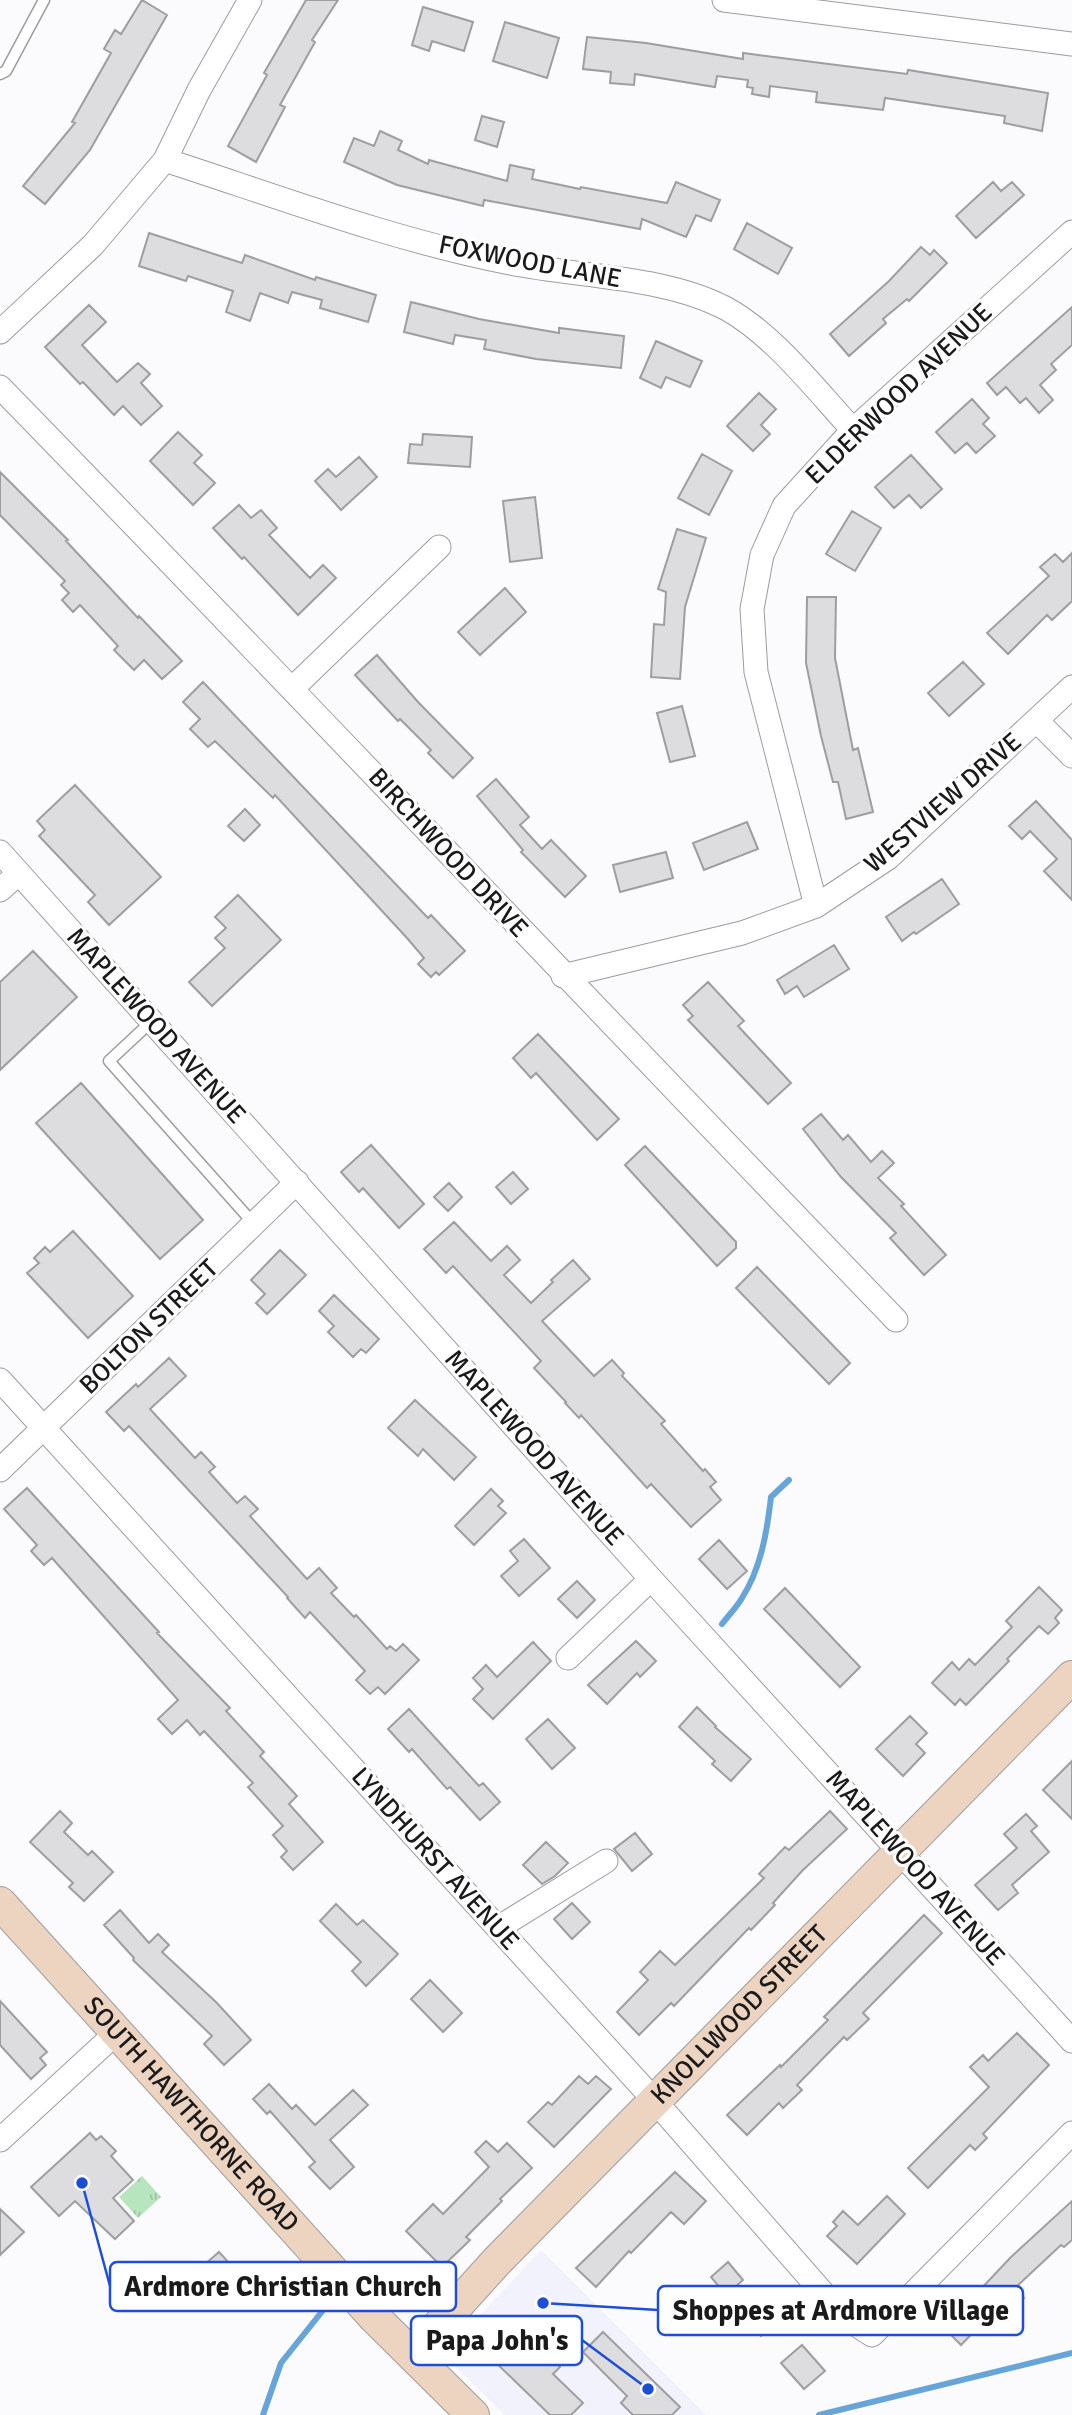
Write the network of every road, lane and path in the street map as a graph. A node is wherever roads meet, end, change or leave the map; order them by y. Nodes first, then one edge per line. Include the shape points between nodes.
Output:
1 (44, 0) edge
2 (250, 0) edge
3 (724, 0) edge
4 (1072, 44) edge
5 (0, 74) edge
6 (165, 160) junction
7 (1072, 232) edge
8 (0, 332) edge
9 (0, 387) edge
10 (853, 430) junction
11 (439, 547) dead end
12 (1072, 687) edge
13 (293, 688) junction
14 (1037, 721) junction
15 (1072, 756) edge
16 (0, 852) edge
17 (19, 873) junction
18 (0, 890) edge
19 (816, 906) junction
20 (564, 976) junction
21 (152, 1021) junction
22 (297, 1182) junction
23 (254, 1224) junction
24 (896, 1320) dead end
25 (0, 1380) edge
26 (45, 1428) junction
27 (0, 1471) edge
28 (651, 1579) junction
29 (568, 1658) dead end
30 (1072, 1677) edge
31 (901, 1852) junction
32 (606, 1861) dead end
33 (0, 1903) edge
34 (498, 1928) junction
35 (116, 2033) junction
36 (1072, 2041) edge
37 (654, 2101) junction
38 (1072, 2133) edge
39 (0, 2140) edge
40 (416, 2358) junction
41 (474, 2415) edge

1 - 5 lane via 6,71
2 - 6 street
3 - 4 street
6 - 8 street via 93,245
6 - 10 street, FOXWOOD LANE via 459,251 706,299 730,311 786,357
7 - 10 street, ELDERWOOD AVENUE
9 - 13 street, BIRCHWOOD DRIVE
10 - 19 street, ELDERWOOD AVENUE via 785,506 762,555 752,609 756,671
11 - 13 street
12 - 14 street, WESTVIEW DRIVE
13 - 20 street, BIRCHWOOD DRIVE
14 - 15 street
14 - 19 street, WESTVIEW DRIVE via 887,858
16 - 17 street, MAPLEWOOD AVENUE
17 - 18 street
17 - 21 street, MAPLEWOOD AVENUE
19 - 20 street, WESTVIEW DRIVE via 742,933
20 - 24 street, BIRCHWOOD DRIVE
21 - 22 street, MAPLEWOOD AVENUE
21 - 23 lane via 108,1061
22 - 23 street, BOLTON STREET
22 - 28 street, MAPLEWOOD AVENUE
23 - 26 street, BOLTON STREET
25 - 26 street, LYNDHURST AVENUE
26 - 27 street, BOLTON STREET
26 - 34 street, LYNDHURST AVENUE
28 - 29 street
28 - 31 street, MAPLEWOOD AVENUE
30 - 31 main road, KNOLLWOOD STREET
31 - 36 street, MAPLEWOOD AVENUE
31 - 37 main road, KNOLLWOOD STREET
32 - 34 street
33 - 35 main road, SOUTH HAWTHORNE ROAD
34 - 37 street, LYNDHURST AVENUE
35 - 39 street
35 - 40 main road, SOUTH HAWTHORNE ROAD
37 - 38 street, LYNDHURST AVENUE via 844,2317 872,2335
37 - 40 main road, KNOLLWOOD STREET via 497,2261 432,2333
40 - 41 main road, SOUTH HAWTHORNE ROAD

